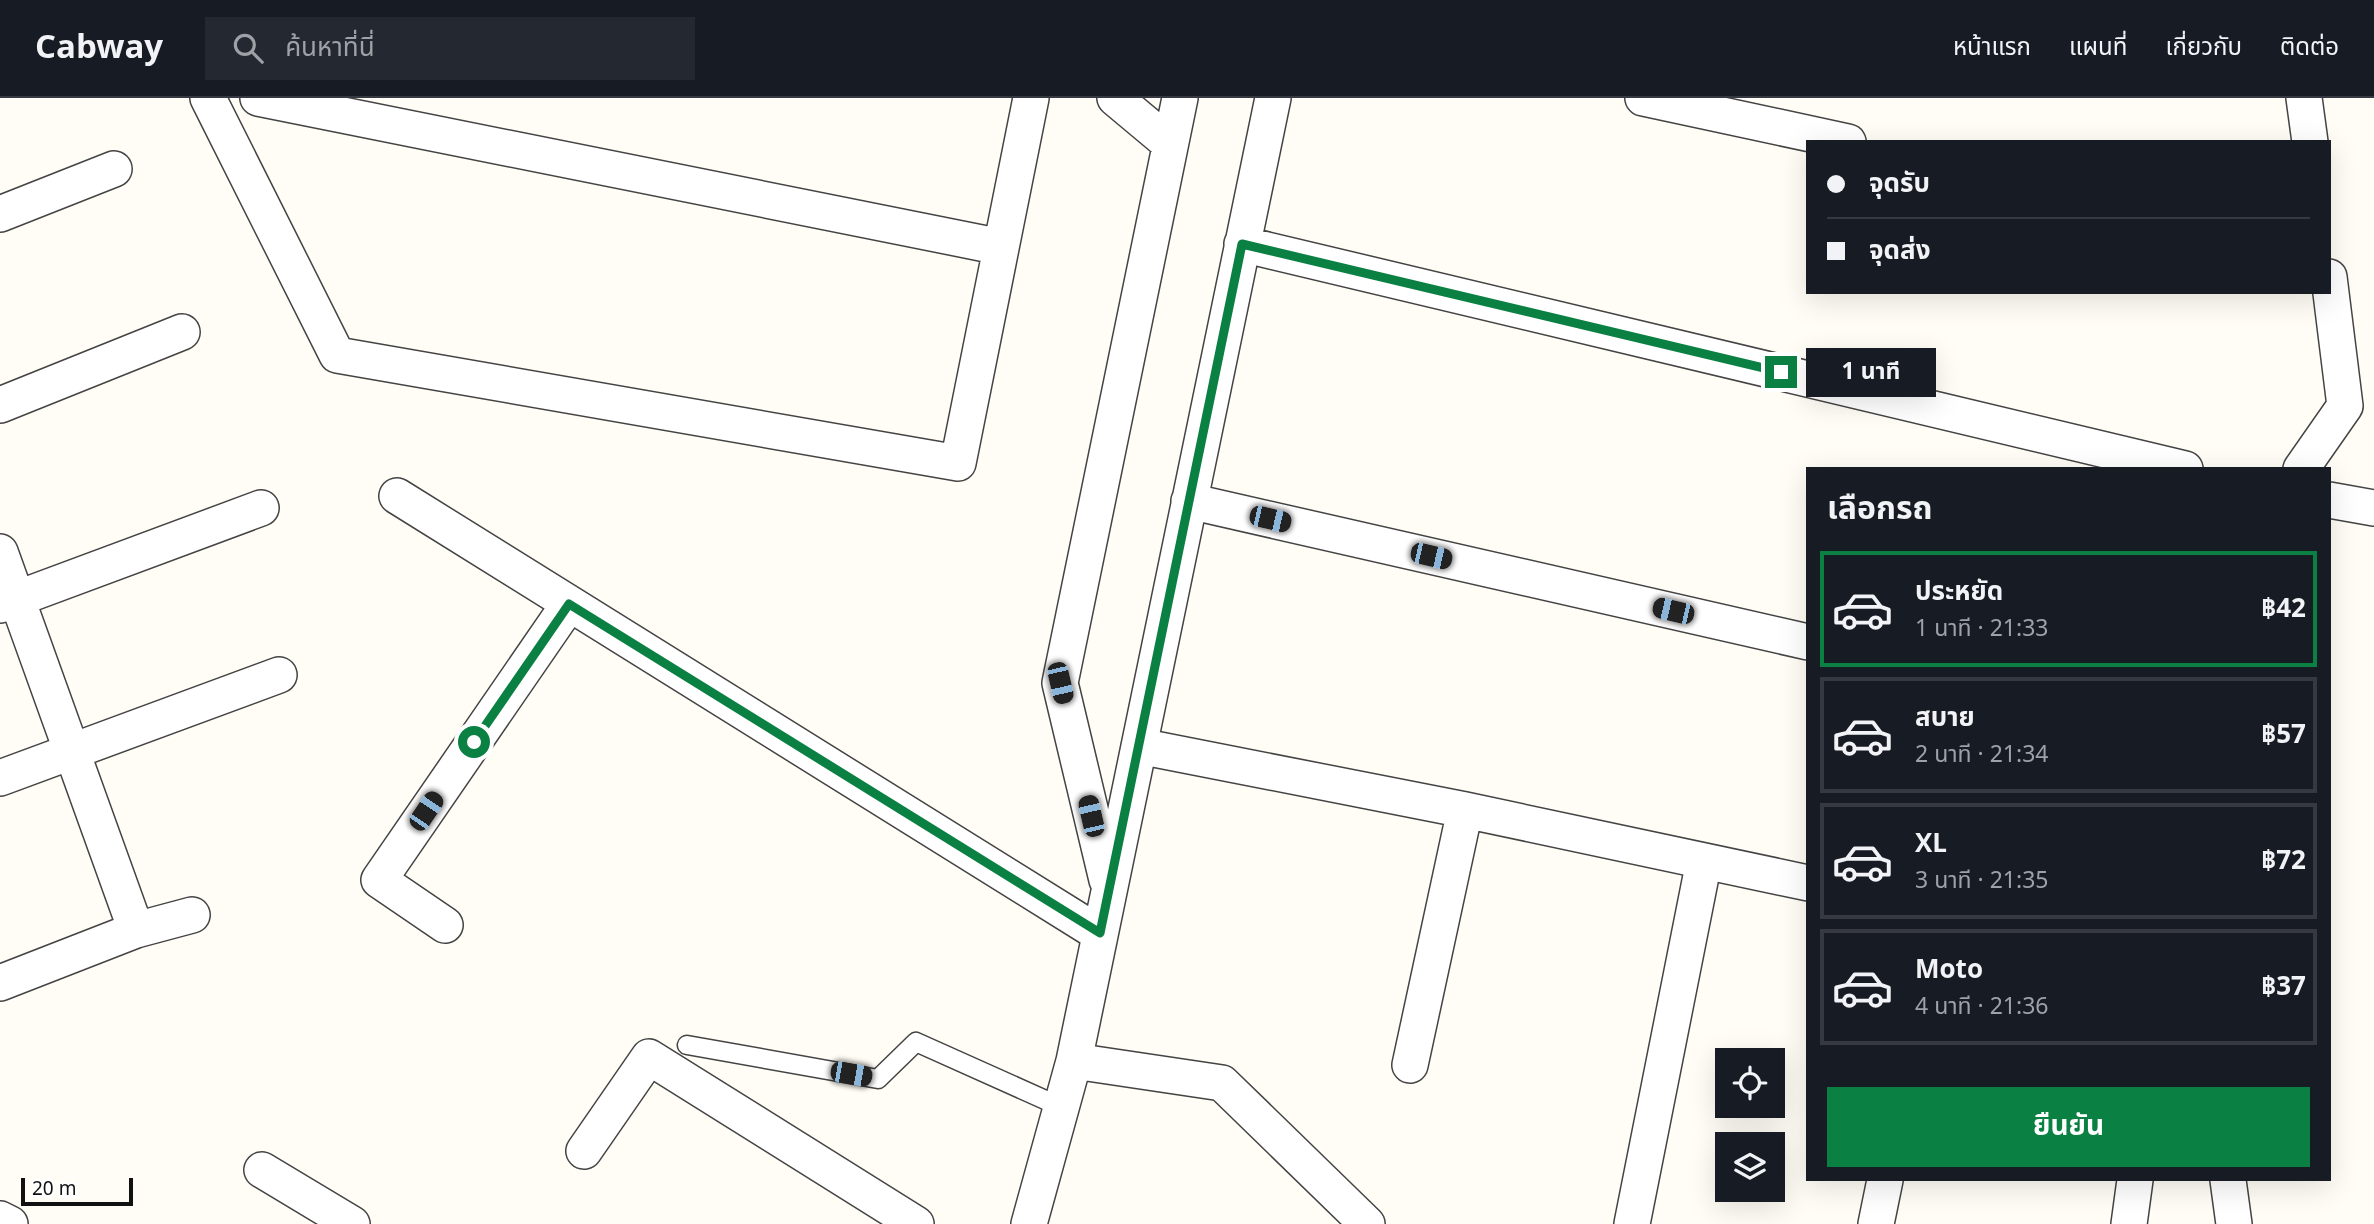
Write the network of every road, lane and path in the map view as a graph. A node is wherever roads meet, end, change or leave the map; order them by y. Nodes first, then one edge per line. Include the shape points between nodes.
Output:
1 (208, 98) edge
2 (258, 98) edge
3 (1031, 98) edge
4 (1115, 98) edge
5 (1180, 98) edge
6 (1272, 98) edge
7 (1643, 98) edge
8 (2304, 98) edge
9 (1839, 140) edge
10 (2311, 140) edge
11 (1170, 144) junction
12 (114, 169) dead end
13 (0, 214) edge
14 (1242, 244) junction
15 (1001, 247) junction
16 (2331, 293) edge
17 (182, 332) dead end
18 (0, 405) edge
19 (2177, 467) edge
20 (2302, 467) edge
21 (397, 496) dead end
22 (2331, 500) edge
23 (1189, 501) junction
24 (261, 508) dead end
25 (2374, 508) edge
26 (0, 552) edge
27 (8, 602) edge
28 (569, 604) junction
29 (1806, 642) edge
30 (279, 675) dead end
31 (1139, 746) junction
32 (72, 752) junction
33 (0, 778) edge
34 (1465, 810) junction
35 (1704, 861) junction
36 (1806, 883) edge
37 (1109, 890) junction
38 (192, 915) dead end
39 (445, 925) dead end
40 (136, 930) junction
41 (1100, 933) junction
42 (0, 983) edge
43 (687, 1045) dead end
44 (1074, 1061) junction
45 (1410, 1065) dead end
46 (1061, 1107) junction
47 (584, 1151) dead end
48 (262, 1170) dead end
49 (1885, 1181) edge
50 (2135, 1181) edge
51 (2228, 1181) edge
52 (0, 1219) edge
53 (10, 1224) edge
54 (352, 1224) edge
55 (916, 1224) edge
56 (1029, 1224) edge
57 (1367, 1224) edge
58 (1632, 1224) edge
59 (1877, 1224) edge
60 (2129, 1224) edge
61 (2234, 1224) edge

1 - 15 street via 337,355 958,463
2 - 15 street
3 - 15 street
4 - 11 street
5 - 11 street
6 - 14 street
7 - 9 street
8 - 10 street
11 - 37 street via 1060,683
12 - 13 street
14 - 19 street
14 - 23 street
16 - 20 street via 2345,407
17 - 18 street
21 - 28 street
22 - 25 street
23 - 29 street
23 - 31 street
24 - 27 street
26 - 27 street
27 - 32 street
28 - 39 street via 379,880
28 - 41 street
30 - 32 street
31 - 34 street
31 - 37 street
32 - 33 street
32 - 40 street
34 - 35 street
34 - 45 street
35 - 36 street
35 - 58 street
37 - 41 street
38 - 40 street
40 - 42 street
41 - 44 street
43 - 46 lane via 878,1079 916,1042
44 - 46 street
44 - 57 street via 1222,1083
46 - 56 street
47 - 55 street via 649,1057
48 - 54 street
49 - 59 street
50 - 60 street
51 - 61 street
52 - 53 street

